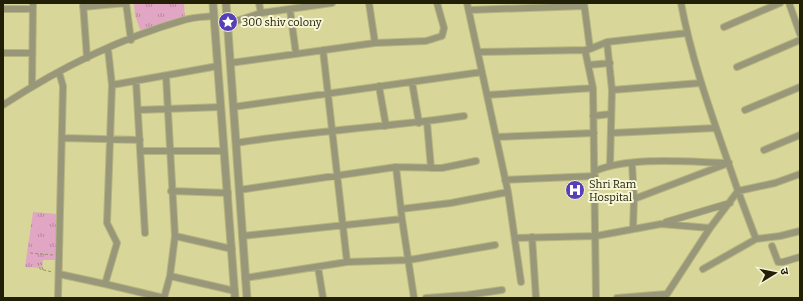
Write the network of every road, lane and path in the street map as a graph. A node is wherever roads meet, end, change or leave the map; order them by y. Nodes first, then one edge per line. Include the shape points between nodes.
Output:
1 (126, 3) edge
2 (214, 3) edge
3 (226, 3) edge
4 (259, 3) edge
5 (332, 3) edge
6 (370, 3) edge
7 (437, 3) edge
8 (468, 3) edge
9 (681, 3) edge
10 (780, 3) edge
11 (789, 3) edge
12 (83, 5) edge
13 (583, 5) edge
14 (32, 6) edge
15 (3, 9) edge
16 (290, 10) junction
17 (469, 10) junction
18 (261, 13) junction
19 (214, 16) junction
20 (227, 24) junction
21 (724, 27) dead end
22 (687, 33) junction
23 (800, 34) edge
24 (131, 40) junction
25 (800, 40) edge
26 (607, 42) junction
27 (375, 43) junction
28 (108, 49) junction
29 (323, 50) junction
30 (587, 50) junction
31 (478, 52) junction
32 (3, 53) edge
33 (32, 53) junction
34 (296, 54) junction
35 (87, 58) junction
36 (610, 63) junction
37 (230, 64) junction
38 (589, 65) junction
39 (218, 66) junction
40 (737, 67) dead end
41 (59, 72) junction
42 (482, 72) junction
43 (166, 76) junction
44 (136, 81) junction
45 (412, 82) junction
46 (701, 83) junction
47 (112, 85) junction
48 (32, 86) junction
49 (379, 86) junction
50 (800, 87) edge
51 (593, 88) junction
52 (612, 90) junction
53 (327, 94) junction
54 (488, 95) junction
55 (3, 105) edge
56 (221, 107) junction
57 (233, 107) junction
58 (167, 109) junction
59 (138, 110) junction
60 (744, 110) dead end
61 (611, 114) junction
62 (464, 116) dead end
63 (593, 116) junction
64 (427, 122) junction
65 (419, 123) junction
66 (386, 126) junction
67 (716, 128) junction
68 (332, 130) junction
69 (594, 133) junction
70 (612, 133) junction
71 (800, 135) edge
72 (496, 137) junction
73 (62, 138) junction
74 (110, 139) junction
75 (140, 140) junction
76 (236, 143) junction
77 (169, 150) junction
78 (764, 150) dead end
79 (141, 151) junction
80 (224, 151) junction
81 (476, 161) dead end
82 (632, 163) junction
83 (729, 163) junction
84 (610, 165) junction
85 (396, 167) junction
86 (431, 168) junction
87 (337, 174) junction
88 (595, 174) junction
89 (800, 174) edge
90 (505, 180) junction
91 (171, 191) junction
92 (239, 191) junction
93 (738, 191) junction
94 (508, 192) junction
95 (228, 193) junction
96 (634, 199) junction
97 (731, 202) junction
98 (401, 209) junction
99 (402, 219) junction
100 (661, 224) junction
101 (343, 225) junction
102 (710, 228) junction
103 (633, 229) junction
104 (800, 231) edge
105 (145, 232) dead end
106 (175, 236) junction
107 (242, 236) junction
108 (596, 236) junction
109 (532, 237) junction
110 (515, 238) junction
111 (756, 239) junction
112 (495, 245) dead end
113 (772, 246) dead end
114 (232, 249) junction
115 (30, 253) dead end
116 (58, 255) junction
117 (800, 256) edge
118 (409, 260) junction
119 (347, 262) junction
120 (318, 267) junction
121 (703, 269) dead end
122 (43, 270) dead end
123 (59, 274) junction
124 (170, 276) junction
125 (245, 280) junction
126 (234, 281) junction
127 (521, 282) dead end
128 (105, 284) junction
129 (502, 290) dead end
130 (235, 294) edge
131 (58, 298) edge
132 (164, 298) edge
133 (247, 298) edge
134 (323, 298) edge
135 (414, 298) edge
136 (426, 298) edge
137 (536, 298) edge
138 (596, 298) edge
139 (617, 298) edge

1 - 12 street
1 - 24 street
2 - 19 street
3 - 20 street
4 - 18 street
5 - 16 street
6 - 27 street
7 - 27 street via 444,28 439,38
8 - 17 street
9 - 22 street
10 - 21 street
11 - 23 street
12 - 35 street
13 - 17 street
13 - 30 street
14 - 15 street
14 - 33 street
16 - 18 street
16 - 34 street
17 - 31 street
18 - 20 street
19 - 24 street via 185,20
19 - 39 street
20 - 37 street
22 - 26 street
22 - 46 street
24 - 28 street
25 - 40 street
26 - 30 street
26 - 36 street
27 - 29 street
28 - 35 street
28 - 47 street
29 - 34 street
29 - 53 street
30 - 31 street
30 - 38 street
31 - 42 street
32 - 33 street
33 - 48 street
34 - 37 street
35 - 41 street
36 - 38 street
36 - 52 street
37 - 57 street
38 - 51 street
39 - 43 street
39 - 56 street
41 - 48 street
41 - 73 street via 62,86
42 - 45 street
42 - 54 street
43 - 44 street
43 - 58 street
44 - 47 street
44 - 59 street
45 - 49 street
45 - 65 street
46 - 52 street
46 - 67 street
47 - 74 street
48 - 55 street
49 - 53 street
49 - 66 street
50 - 60 street
51 - 54 street
51 - 63 street
52 - 61 street
53 - 57 street
53 - 68 street
54 - 72 street
56 - 57 street
56 - 58 street
56 - 80 street
57 - 76 street
58 - 59 street
58 - 77 street
59 - 75 street
61 - 63 street
61 - 70 street
62 - 64 street
63 - 69 street
64 - 65 street
64 - 86 street
65 - 66 street
66 - 68 street
67 - 70 street
67 - 83 street
68 - 76 street
68 - 87 street
69 - 72 street
69 - 88 street
70 - 84 street
71 - 78 street
72 - 90 street
73 - 74 street
73 - 116 street
74 - 75 street
74 - 128 street via 107,223 117,242
75 - 79 street
76 - 92 street
77 - 79 street
77 - 80 street
77 - 91 street
79 - 105 street
80 - 95 street
81 - 86 street
82 - 83 street
82 - 84 street
82 - 96 street
83 - 93 street
83 - 96 street
84 - 88 street
85 - 86 street
85 - 87 street
85 - 98 street
87 - 92 street
87 - 101 street
88 - 90 street
88 - 108 street
89 - 93 street via 775,183
90 - 94 street
91 - 95 street
91 - 106 street
92 - 95 street
92 - 107 street
93 - 97 street
93 - 111 street
94 - 98 street
94 - 110 street
95 - 114 street
96 - 103 street
97 - 100 street
97 - 102 street
98 - 99 street
99 - 101 street
99 - 118 street
100 - 102 street
100 - 103 street
101 - 107 street
101 - 119 street
102 - 139 street via 668,294
103 - 108 street
104 - 111 street
106 - 114 street
106 - 124 street
107 - 125 street
108 - 109 street
108 - 138 street
109 - 110 street
109 - 137 street
110 - 127 street
111 - 121 street
112 - 118 street
113 - 117 street via 778,262
114 - 126 street
115 - 116 path
116 - 123 street
118 - 119 street
118 - 135 street
119 - 120 street
120 - 125 street
120 - 134 street
122 - 123 path
123 - 128 street
123 - 131 street
124 - 130 street
124 - 132 street
125 - 126 street
125 - 133 street
126 - 130 street
128 - 132 street
129 - 136 street

